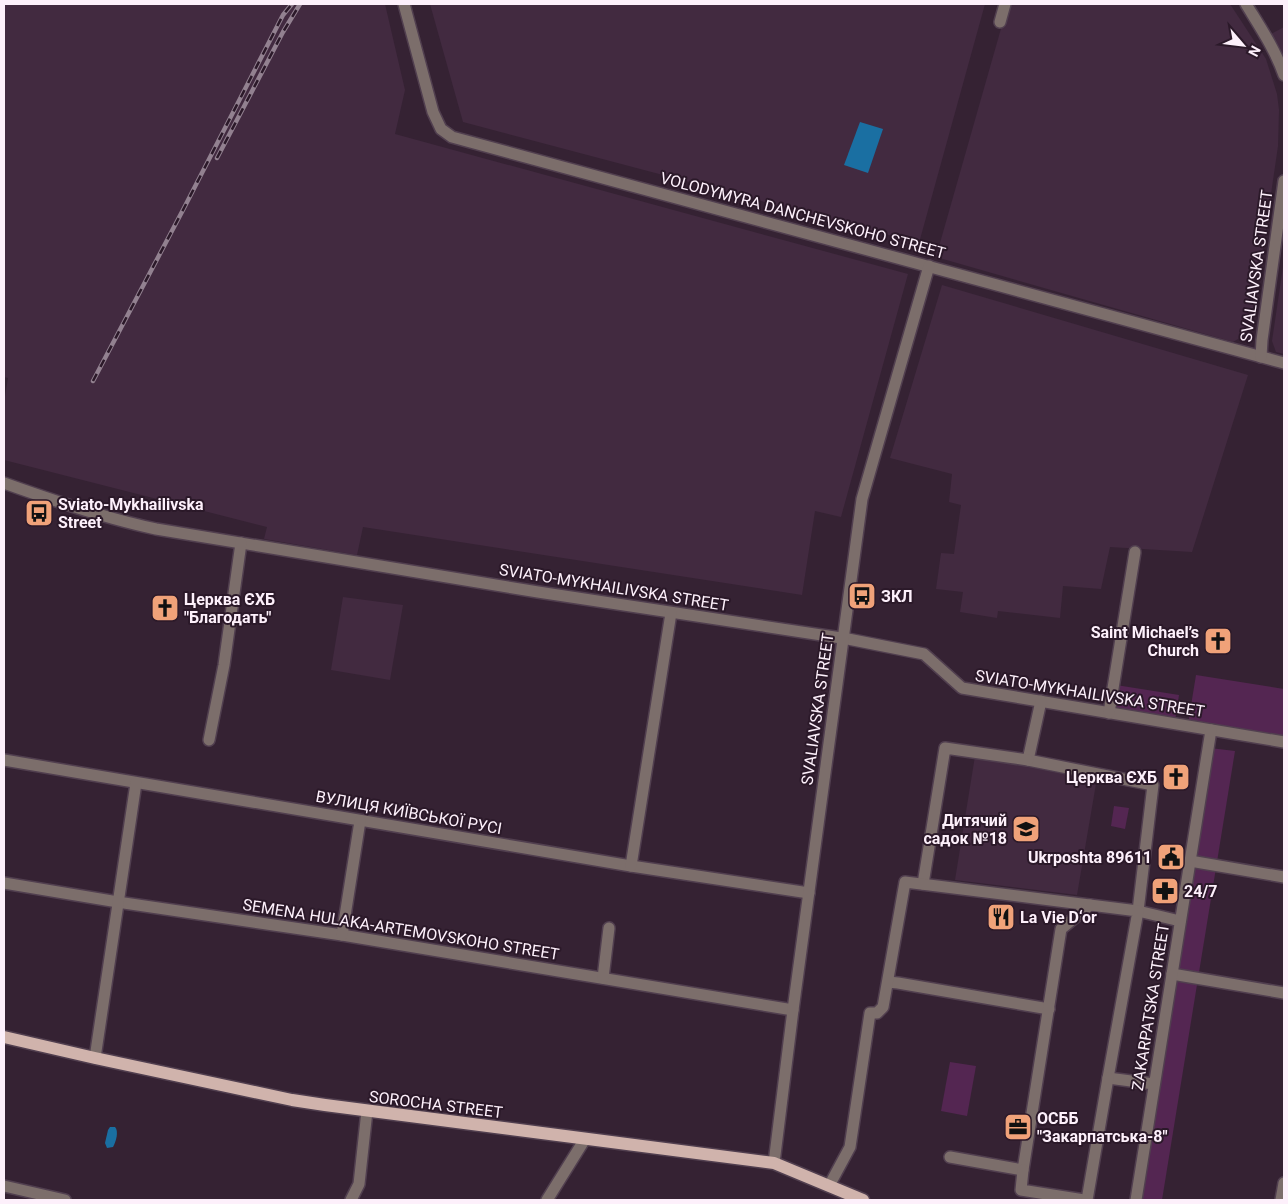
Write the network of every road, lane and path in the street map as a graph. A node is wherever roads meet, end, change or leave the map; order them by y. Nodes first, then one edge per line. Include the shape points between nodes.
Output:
1 (404, 4) edge
2 (1005, 4) edge
3 (1246, 4) edge
4 (1000, 22) dead end
5 (1284, 75) edge
6 (1284, 181) edge
7 (929, 266) junction
8 (1261, 357) junction
9 (1284, 363) edge
10 (4, 482) edge
11 (241, 543) junction
12 (1135, 552) dead end
13 (671, 613) junction
14 (843, 638) junction
15 (1041, 701) junction
16 (1109, 713) junction
17 (1211, 730) junction
18 (209, 740) dead end
19 (1284, 742) edge
20 (4, 760) edge
21 (1028, 760) junction
22 (136, 783) junction
23 (360, 820) junction
24 (1190, 861) junction
25 (631, 866) junction
26 (1284, 877) edge
27 (4, 883) edge
28 (924, 884) junction
29 (809, 893) junction
30 (119, 902) junction
31 (1090, 905) junction
32 (1138, 911) junction
33 (1180, 921) junction
34 (609, 928) dead end
35 (342, 935) junction
36 (1172, 974) junction
37 (603, 978) junction
38 (888, 982) junction
39 (1284, 993) edge
40 (1048, 1009) junction
41 (793, 1010) junction
42 (4, 1037) edge
43 (95, 1058) junction
44 (1108, 1078) junction
45 (1154, 1084) junction
46 (367, 1112) junction
47 (585, 1139) junction
48 (950, 1157) dead end
49 (774, 1163) junction
50 (1022, 1170) junction
51 (1284, 1183) edge
52 (4, 1186) edge
53 (830, 1186) junction
54 (65, 1200) edge
55 (350, 1200) edge
56 (547, 1200) edge
57 (863, 1200) edge
58 (1086, 1200) edge
59 (1136, 1200) edge
60 (1281, 1200) edge

1 - 7 street, VOLODYMYRA DANCHEVSKOHO STREET via 433,112 441,129 452,137
2 - 4 street
3 - 5 street via 1280,62
6 - 8 street, SVALIAVSKA STREET
7 - 8 street, VOLODYMYRA DANCHEVSKOHO STREET
7 - 14 street, SVALIAVSKA STREET via 862,499
8 - 9 street, VOLODYMYRA DANCHEVSKOHO STREET
10 - 11 street, SVIATO-MYKHAILIVSKA STREET via 62,504 132,524
11 - 13 street, SVIATO-MYKHAILIVSKA STREET
11 - 18 street via 224,665
12 - 16 street
13 - 14 street, SVIATO-MYKHAILIVSKA STREET
13 - 25 street
14 - 15 street, SVIATO-MYKHAILIVSKA STREET via 924,654 962,688
14 - 29 street, SVALIAVSKA STREET
15 - 16 street, SVIATO-MYKHAILIVSKA STREET
15 - 21 street
16 - 17 street, SVIATO-MYKHAILIVSKA STREET
17 - 19 street, SVIATO-MYKHAILIVSKA STREET
17 - 24 street, ZAKARPATSKA STREET
20 - 22 street, ВУЛИЦЯ КИЇВСЬКОЇ РУСІ
21 - 28 street via 945,748
21 - 32 street via 1153,785
22 - 23 street, ВУЛИЦЯ КИЇВСЬКОЇ РУСІ
22 - 30 street
23 - 25 street, ВУЛИЦЯ КИЇВСЬКОЇ РУСІ
23 - 35 street
24 - 26 street
24 - 33 street, ZAKARPATSKA STREET
25 - 29 street, ВУЛИЦЯ КИЇВСЬКОЇ РУСІ
27 - 30 street, SEMENA HULAKA-ARTEMOVSKOHO STREET
28 - 31 street
28 - 38 street via 905,882
29 - 41 street, SVALIAVSKA STREET
30 - 35 street, SEMENA HULAKA-ARTEMOVSKOHO STREET
30 - 43 street
31 - 32 street
31 - 40 street via 1061,929
32 - 33 street
32 - 44 street
33 - 36 street, ZAKARPATSKA STREET
34 - 37 street
35 - 37 street, SEMENA HULAKA-ARTEMOVSKOHO STREET
36 - 39 street
36 - 45 street, ZAKARPATSKA STREET
37 - 41 street, SEMENA HULAKA-ARTEMOVSKOHO STREET
38 - 40 street
38 - 53 street via 883,1007 877,1013 870,1012 850,1147
40 - 50 street
41 - 49 street, SVALIAVSKA STREET
42 - 43 main road, SOROCHA STREET
43 - 46 main road, SOROCHA STREET via 292,1100
44 - 45 street
44 - 58 street
45 - 59 street, ZAKARPATSKA STREET
46 - 47 main road, SOROCHA STREET
46 - 55 street via 359,1184
47 - 49 main road, SOROCHA STREET
47 - 56 street
48 - 50 street
49 - 53 main road, SOROCHA STREET
50 - 58 street via 1021,1190
51 - 60 street
52 - 54 street
53 - 57 main road, SOROCHA STREET

